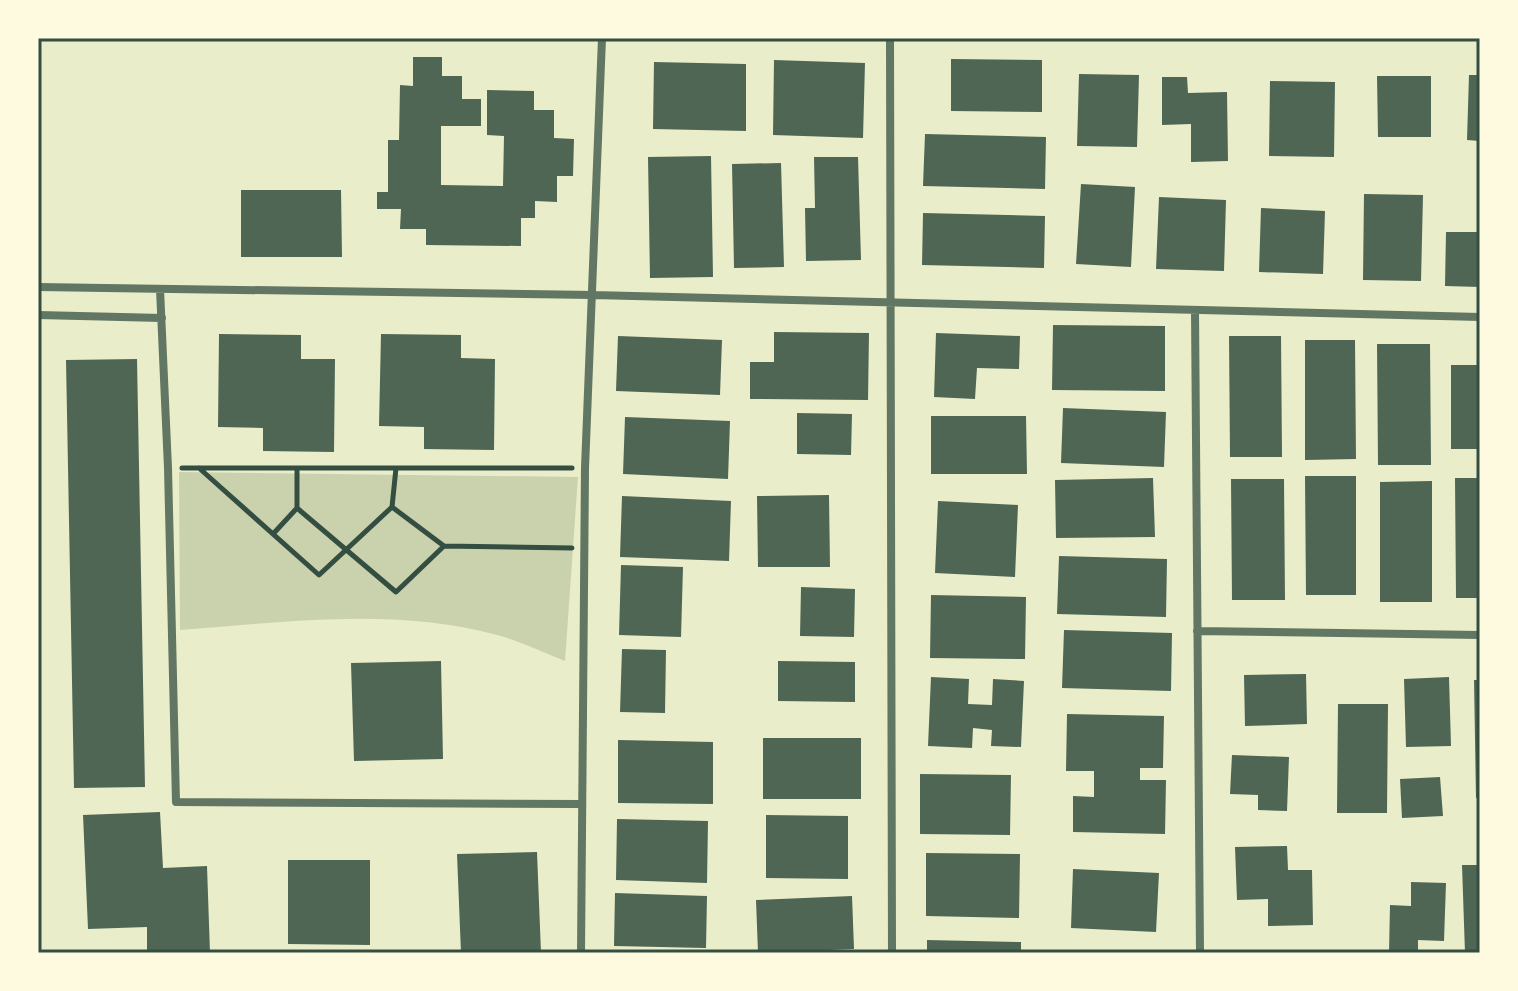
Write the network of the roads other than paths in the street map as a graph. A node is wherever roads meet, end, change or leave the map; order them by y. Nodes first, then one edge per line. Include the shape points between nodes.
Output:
1 (602, 38) edge
2 (890, 38) edge
3 (38, 287) edge
4 (160, 289) junction
5 (593, 295) junction
6 (892, 303) junction
7 (1195, 310) junction
8 (38, 315) edge
9 (1480, 317) edge
10 (162, 318) junction
11 (1197, 631) junction
12 (1480, 635) edge
13 (582, 804) junction
14 (581, 953) edge
15 (892, 953) edge
16 (1200, 953) edge

1 - 5 street
2 - 6 street
3 - 4 street
4 - 5 street
4 - 10 street
5 - 6 street
5 - 13 street via 585,468
6 - 7 street
6 - 15 street
7 - 9 street
7 - 11 street
8 - 10 street
10 - 13 street via 176,802
11 - 12 street
11 - 16 street
13 - 14 street

